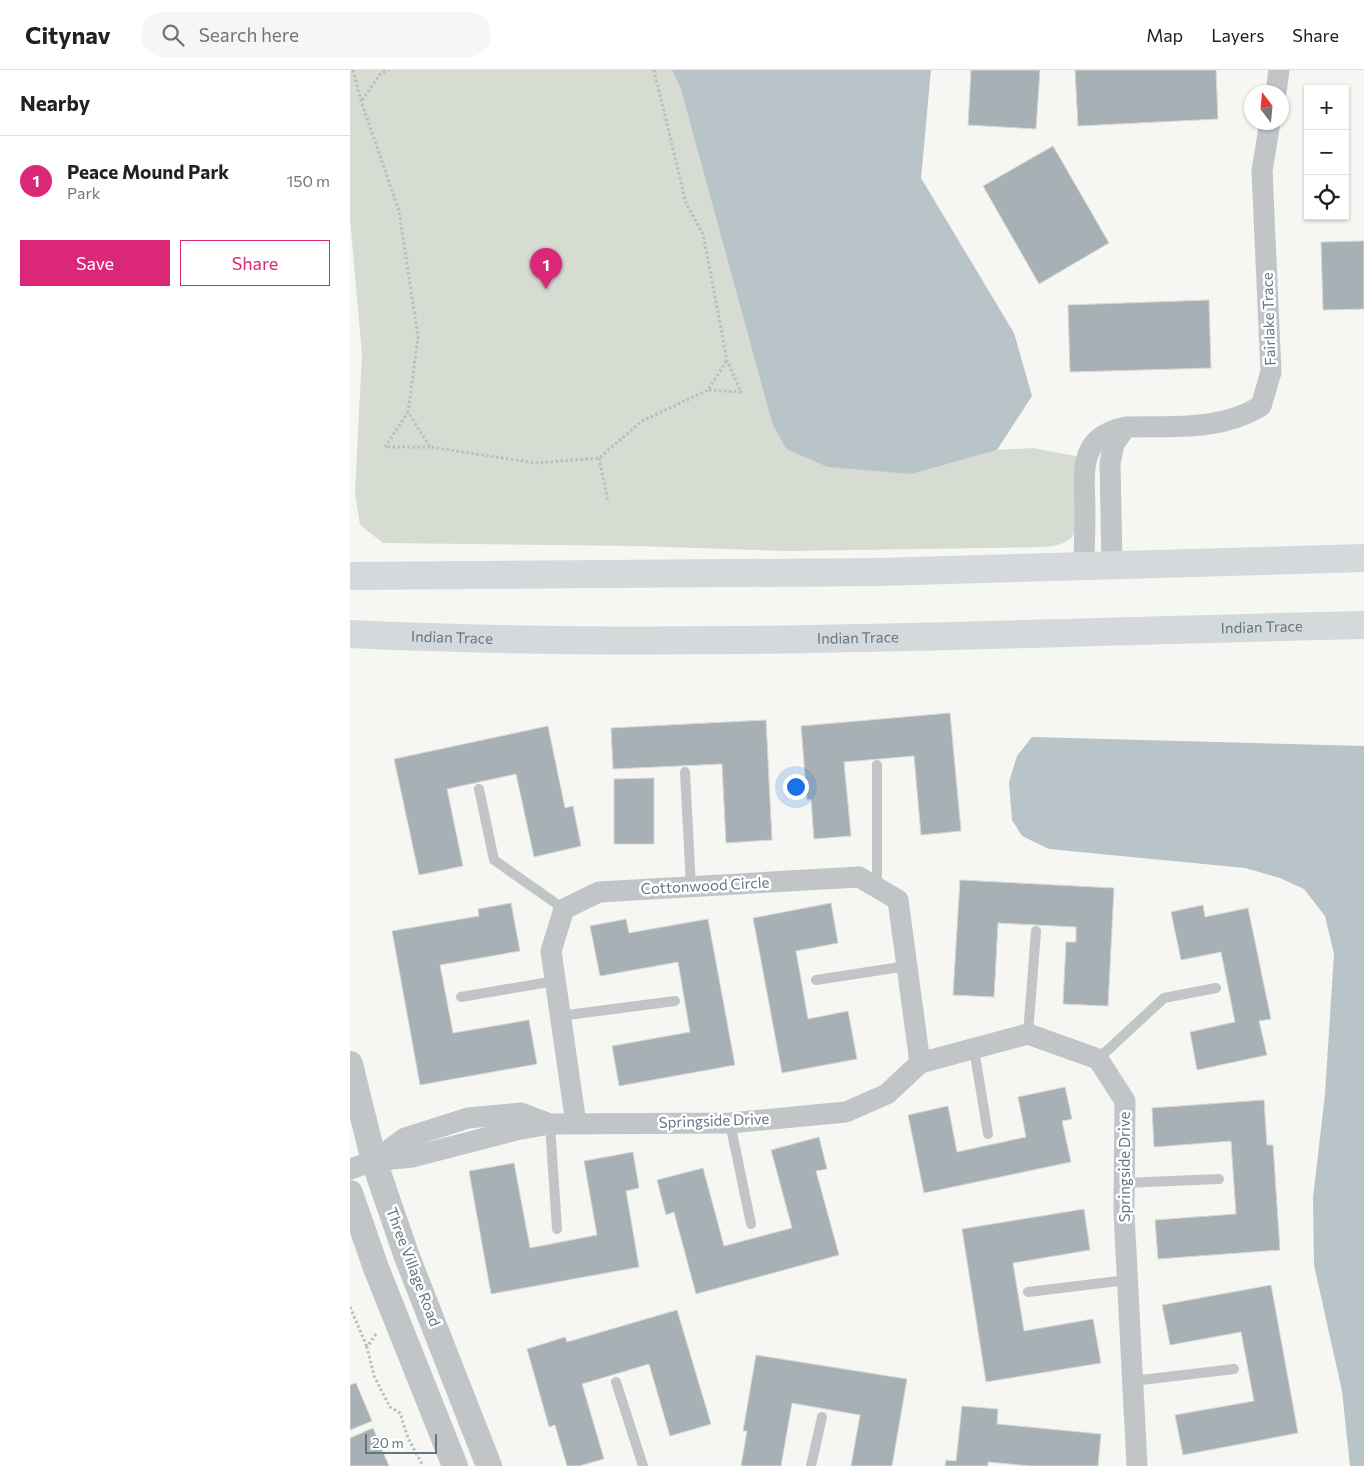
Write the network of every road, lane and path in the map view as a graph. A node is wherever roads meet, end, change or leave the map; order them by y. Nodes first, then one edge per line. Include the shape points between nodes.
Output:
1 (354, 70) edge
2 (390, 70) edge
3 (654, 70) edge
4 (1280, 70) edge
5 (1277, 85) edge
6 (361, 101) junction
7 (1269, 130) edge
8 (727, 360) junction
9 (708, 390) junction
10 (408, 412) junction
11 (1126, 427) junction
12 (430, 447) junction
13 (599, 458) junction
14 (608, 502) dead end
15 (1364, 558) edge
16 (1112, 564) junction
17 (1084, 565) junction
18 (350, 576) edge
19 (1364, 624) edge
20 (350, 634) edge
21 (877, 765) dead end
22 (685, 772) dead end
23 (479, 789) dead end
24 (691, 887) junction
25 (878, 888) junction
26 (564, 909) junction
27 (1036, 931) dead end
28 (907, 966) junction
29 (816, 980) dead end
30 (555, 981) junction
31 (1216, 988) dead end
32 (461, 997) dead end
33 (675, 1001) dead end
34 (560, 1016) junction
35 (1028, 1034) junction
36 (974, 1049) junction
37 (1098, 1059) junction
38 (920, 1063) junction
39 (350, 1064) edge
40 (730, 1123) junction
41 (550, 1124) junction
42 (576, 1124) junction
43 (988, 1134) dead end
44 (362, 1165) edge
45 (1219, 1179) dead end
46 (1124, 1182) junction
47 (350, 1193) edge
48 (751, 1224) dead end
49 (557, 1229) dead end
50 (1128, 1280) junction
51 (1028, 1292) dead end
52 (350, 1307) edge
53 (379, 1328) dead end
54 (368, 1348) junction
55 (1234, 1369) dead end
56 (1133, 1381) junction
57 (616, 1382) dead end
58 (822, 1417) dead end
59 (423, 1466) edge
60 (455, 1466) edge
61 (489, 1466) edge
62 (644, 1466) edge
63 (811, 1466) edge
64 (1137, 1466) edge

1 - 6 path
2 - 6 path via 381,73
3 - 8 path via 686,202 703,234
4 - 5 street
6 - 10 path via 399,211 418,337
7 - 11 street, Fairlake Trace via 1262,171 1271,372 1262,406 1244,416 1212,424
8 - 9 path
8 - 9 path via 741,392
9 - 13 path via 642,421
10 - 12 path
10 - 12 path via 385,447
11 - 16 street via 1114,444 1110,462
11 - 17 street, Fairlake Trace via 1113,430 1097,440 1086,458
12 - 13 path via 536,463
13 - 14 path
15 - 16 main road
16 - 17 main road
17 - 18 main road via 878,572
19 - 20 main road, Indian Trace via 830,640 456,639
21 - 25 lane
22 - 24 lane
23 - 26 lane via 494,860
24 - 25 street, Cottonwood Circle via 859,877
24 - 26 street, Cottonwood Circle via 599,892
25 - 28 street, Cottonwood Circle via 898,900
26 - 30 street via 551,951
27 - 35 lane
28 - 29 lane
28 - 38 street, Cottonwood Circle
30 - 32 lane
30 - 34 street
31 - 37 lane via 1164,998
33 - 34 lane
34 - 42 street
35 - 36 street, Springside Drive
35 - 37 street
36 - 38 street, Springside Drive
36 - 43 lane
37 - 46 street, Springside Drive via 1125,1101
38 - 40 street, Springside Drive via 887,1094 846,1112
39 - 44 street, Three Village Road
40 - 42 street, Springside Drive
40 - 48 lane
41 - 42 street, Springside Drive
41 - 44 street, Springside Drive via 521,1113 468,1118 405,1138
41 - 49 lane
44 - 61 street, Three Village Road via 407,1257
45 - 46 lane
46 - 50 street, Springside Drive
47 - 60 street via 376,1268
50 - 51 lane
50 - 56 street, Springside Drive
52 - 54 path
53 - 54 path
54 - 59 path via 374,1376 390,1406 400,1413 408,1438
55 - 56 lane
56 - 64 street, Springside Drive
57 - 62 lane
58 - 63 lane

